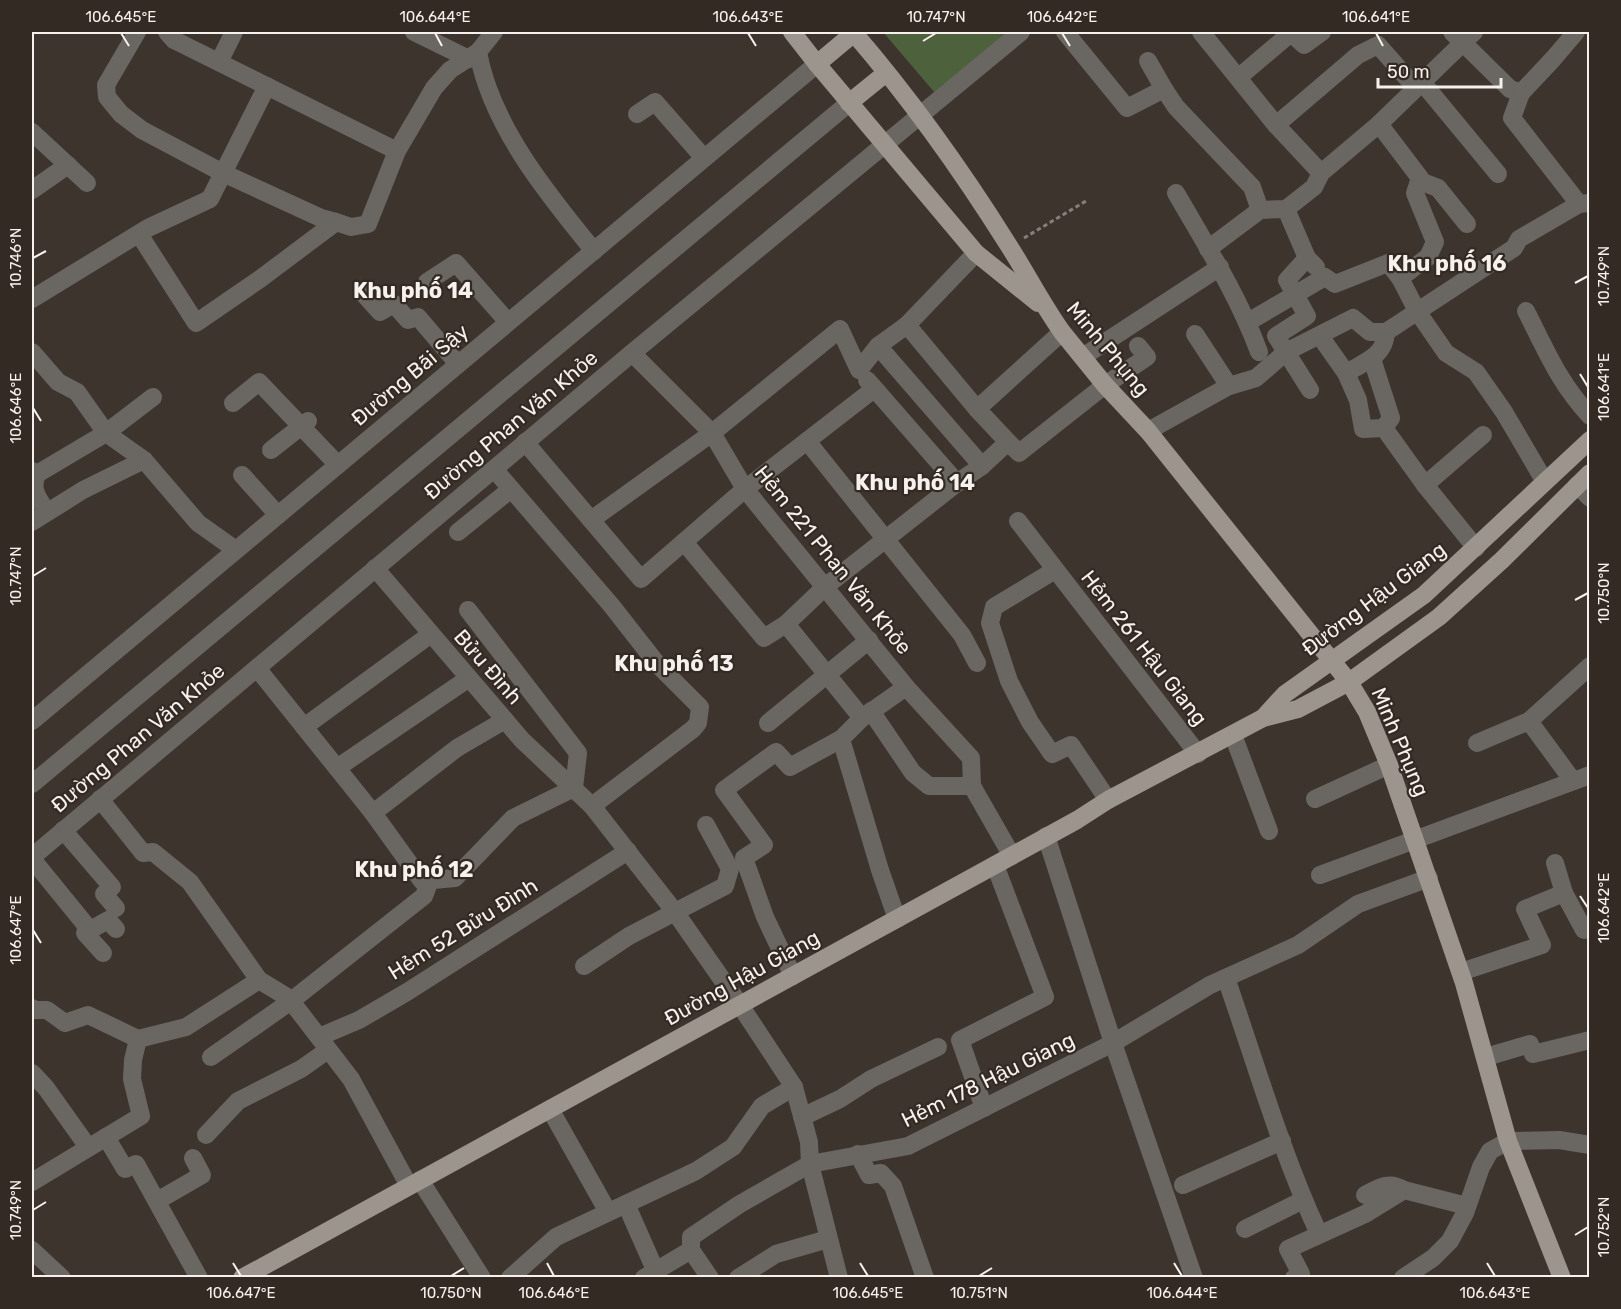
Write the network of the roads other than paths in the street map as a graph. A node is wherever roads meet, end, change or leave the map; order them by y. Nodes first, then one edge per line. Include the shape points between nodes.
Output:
1 (137, 32) edge
2 (166, 32) edge
3 (234, 32) edge
4 (414, 32) edge
5 (494, 32) edge
6 (792, 32) edge
7 (854, 32) edge
8 (1022, 32) edge
9 (1065, 32) edge
10 (1201, 32) edge
11 (1290, 32) edge
12 (1322, 32) edge
13 (1576, 32) edge
14 (1463, 35) edge
15 (1374, 38) edge
16 (473, 56) junction
17 (1148, 61) dead end
18 (219, 62) junction
19 (817, 64) junction
20 (886, 73) junction
21 (1239, 77) junction
22 (1419, 84) junction
23 (267, 86) junction
24 (1164, 89) junction
25 (1521, 93) junction
26 (849, 103) junction
27 (637, 114) dead end
28 (920, 114) junction
29 (1379, 124) junction
30 (1276, 125) junction
31 (32, 132) edge
32 (885, 144) junction
33 (397, 151) junction
34 (705, 158) junction
35 (68, 165) junction
36 (223, 173) junction
37 (1321, 173) junction
38 (1498, 174) dead end
39 (1420, 181) junction
40 (87, 183) dead end
41 (32, 190) edge
42 (1176, 193) dead end
43 (1584, 203) edge
44 (1286, 209) junction
45 (1260, 210) junction
46 (336, 222) junction
47 (1467, 224) dead end
48 (139, 234) junction
49 (1208, 249) junction
50 (594, 251) junction
51 (976, 254) junction
52 (1308, 258) junction
53 (1220, 267) junction
54 (1325, 277) junction
55 (1400, 279) junction
56 (427, 282) dead end
57 (362, 292) dead end
58 (1295, 295) junction
59 (32, 299) edge
60 (1045, 308) junction
61 (1417, 311) junction
62 (1526, 311) dead end
63 (508, 322) junction
64 (1248, 322) junction
65 (907, 325) junction
66 (1062, 332) junction
67 (1386, 332) junction
68 (1195, 333) dead end
69 (1320, 336) junction
70 (878, 346) junction
71 (1138, 346) dead end
72 (32, 352) edge
73 (1259, 352) dead end
74 (1286, 352) junction
75 (632, 353) junction
76 (1084, 356) junction
77 (1372, 359) junction
78 (458, 364) junction
79 (859, 370) junction
80 (1346, 373) junction
81 (1105, 385) junction
82 (1230, 386) junction
83 (874, 389) junction
84 (1310, 390) dead end
85 (153, 398) dead end
86 (233, 403) dead end
87 (976, 409) junction
88 (1590, 416) edge
89 (305, 423) junction
90 (1384, 428) junction
91 (1148, 431) junction
92 (106, 433) junction
93 (711, 433) junction
94 (1483, 435) dead end
95 (1590, 440) edge
96 (807, 441) junction
97 (525, 442) junction
98 (1008, 442) junction
99 (271, 450) dead end
100 (144, 459) junction
101 (338, 465) junction
102 (982, 466) junction
103 (494, 468) junction
104 (34, 472) edge
105 (242, 475) dead end
106 (1545, 482) junction
107 (957, 483) junction
108 (1425, 485) junction
109 (1585, 485) edge
110 (511, 489) junction
111 (745, 489) junction
112 (278, 515) junction
113 (39, 517) edge
114 (591, 520) junction
115 (1018, 521) dead end
116 (458, 532) dead end
117 (885, 539) junction
118 (684, 542) junction
119 (1476, 549) junction
120 (236, 550) junction
121 (375, 568) junction
122 (1055, 570) junction
123 (826, 586) junction
124 (468, 610) dead end
125 (786, 624) junction
126 (431, 634) junction
127 (869, 640) junction
128 (1332, 661) junction
129 (977, 663) dead end
130 (1590, 666) edge
131 (257, 668) junction
132 (826, 674) junction
133 (469, 678) junction
134 (1349, 682) junction
135 (906, 687) junction
136 (867, 715) junction
137 (1263, 718) junction
138 (504, 720) junction
139 (32, 721) edge
140 (1529, 721) junction
141 (768, 723) dead end
142 (304, 727) junction
143 (1233, 735) junction
144 (841, 739) junction
145 (1477, 743) dead end
146 (1198, 754) junction
147 (1389, 765) junction
148 (337, 768) junction
149 (1581, 778) edge
150 (32, 784) edge
151 (972, 786) junction
152 (574, 788) junction
153 (100, 799) junction
154 (1316, 799) dead end
155 (1108, 800) junction
156 (592, 806) junction
157 (373, 813) junction
158 (706, 825) dead end
159 (63, 830) junction
160 (1269, 831) dead end
161 (1046, 836) junction
162 (1416, 839) junction
163 (628, 851) junction
164 (1012, 856) junction
165 (32, 858) edge
166 (1555, 863) dead end
167 (995, 866) junction
168 (1320, 875) dead end
169 (1429, 878) junction
170 (430, 880) junction
171 (1564, 893) junction
172 (116, 908) dead end
173 (675, 912) junction
174 (897, 919) junction
175 (89, 929) junction
176 (116, 929) dead end
177 (1584, 930) dead end
178 (103, 953) dead end
179 (584, 966) dead end
180 (1461, 972) junction
181 (792, 976) junction
182 (1226, 978) junction
183 (259, 980) junction
184 (291, 1001) junction
185 (740, 1005) junction
186 (32, 1008) edge
187 (138, 1039) junction
188 (1590, 1040) edge
189 (1113, 1042) junction
190 (323, 1043) junction
191 (938, 1047) dead end
192 (211, 1057) dead end
193 (1486, 1057) junction
194 (32, 1074) edge
195 (794, 1087) junction
196 (984, 1108) junction
197 (550, 1109) junction
198 (802, 1117) junction
199 (206, 1135) dead end
200 (106, 1137) junction
201 (1282, 1141) junction
202 (1508, 1141) junction
203 (1590, 1145) edge
204 (88, 1147) junction
205 (858, 1154) junction
206 (193, 1158) dead end
207 (810, 1164) junction
208 (32, 1182) edge
209 (414, 1183) junction
210 (1183, 1185) dead end
211 (1404, 1190) junction
212 (1365, 1195) dead end
213 (1304, 1200) junction
214 (157, 1201) junction
215 (626, 1204) junction
216 (1467, 1206) junction
217 (608, 1212) junction
218 (1245, 1229) dead end
219 (1319, 1234) junction
220 (828, 1239) junction
221 (691, 1244) junction
222 (32, 1250) edge
223 (650, 1275) edge
224 (478, 1276) edge
225 (1408, 1276) edge
226 (62, 1278) edge
227 (199, 1278) edge
228 (242, 1278) edge
229 (510, 1278) edge
230 (710, 1278) edge
231 (738, 1278) edge
232 (839, 1278) edge
233 (925, 1278) edge
234 (1194, 1278) edge
235 (1294, 1278) edge
236 (1562, 1278) edge

1 - 36 street via 107,80 107,97 134,126
2 - 18 street via 174,40
3 - 18 street
4 - 16 street
5 - 16 street
6 - 19 main road, Minh Phụng
7 - 19 main road
7 - 20 main road, Minh Phụng
8 - 28 street, Đường Phan Văn Khỏe
9 - 24 street via 1127,108
10 - 21 street
11 - 12 street via 1304,45
11 - 21 street
13 - 25 street
14 - 22 street
14 - 25 street via 1510,89
15 - 22 street
15 - 30 street
16 - 33 street via 450,70 434,88
16 - 50 street via 516,148
17 - 24 street
18 - 23 street
19 - 26 main road, Minh Phụng
19 - 34 street, Đường Bãi Sậy
20 - 26 main road
20 - 28 main road, Minh Phụng
21 - 30 street
22 - 29 street
22 - 38 street
23 - 33 street
23 - 36 street
24 - 45 street via 1176,107 1252,187
25 - 43 street via 1512,118
26 - 32 main road, Minh Phụng
26 - 150 street
27 - 34 street via 655,102
28 - 32 street, Đường Phan Văn Khỏe
28 - 60 main road, Minh Phụng via 1009,246
29 - 37 street
29 - 39 street
30 - 37 street
31 - 35 street
32 - 51 main road, Minh Phụng
32 - 75 street, Đường Phan Văn Khỏe
33 - 46 street via 368,224 351,227
34 - 50 street, Đường Bãi Sậy
35 - 40 street
35 - 41 street
36 - 46 street
36 - 48 street via 210,199
37 - 44 street via 1314,187
39 - 47 street via 1438,188
39 - 55 street via 1414,193 1436,242 1428,257
42 - 49 street
43 - 61 street via 1519,239 1514,248
44 - 45 street
44 - 52 street
45 - 49 street
46 - 48 street via 196,323
48 - 59 street
49 - 53 street
50 - 63 street, Đường Bãi Sậy
51 - 60 main road, Minh Phụng
51 - 65 street
52 - 54 street
52 - 58 street via 1287,280
53 - 64 street
53 - 76 street
54 - 55 street via 1335,284 1388,263
54 - 58 street
55 - 61 street
56 - 63 street via 456,263
57 - 78 street via 380,312 394,304 408,320 418,317
58 - 64 street
58 - 74 street via 1307,316 1276,336
60 - 66 main road, Minh Phụng
61 - 67 street
61 - 106 street via 1446,352 1476,372
62 - 88 street via 1561,381
63 - 78 street, Đường Bãi Sậy
64 - 73 street
65 - 70 street
65 - 87 street
66 - 76 main road, Minh Phụng
66 - 87 street
67 - 69 street via 1370,332 1353,318
67 - 77 street via 1385,343
68 - 82 street
69 - 74 street
69 - 80 street
70 - 79 street
70 - 102 street
71 - 81 street via 1147,357
72 - 92 street via 58,382 77,392
74 - 82 street via 1256,378
74 - 84 street
75 - 93 street, Hẻm 221 Phan Văn Khỏe
75 - 97 street, Đường Phan Văn Khỏe
76 - 81 main road, Minh Phụng
77 - 80 street
77 - 90 street via 1391,418
78 - 101 street, Đường Bãi Sậy
79 - 83 street
79 - 93 street via 840,329
80 - 90 street via 1358,400 1363,429
81 - 91 main road, Minh Phụng
81 - 98 street via 1019,453
82 - 91 street
83 - 96 street
83 - 107 street
85 - 92 street
86 - 89 street via 259,382
87 - 98 street
89 - 99 street
89 - 101 street
90 - 108 street
91 - 128 main road, Minh Phụng
92 - 100 street
92 - 104 street
93 - 111 street, Hẻm 221 Phan Văn Khỏe
93 - 114 street
94 - 108 street
95 - 106 main road, Đường Hậu Giang
96 - 111 street
96 - 117 street
97 - 103 street, Đường Phan Văn Khỏe
97 - 114 street
98 - 102 street
100 - 113 street
100 - 120 street via 198,523
101 - 112 street, Đường Bãi Sậy
102 - 107 street
103 - 110 street
103 - 121 street, Đường Phan Văn Khỏe
104 - 113 street
105 - 112 street
106 - 119 main road, Đường Hậu Giang
107 - 117 street
108 - 119 street
109 - 134 main road, Đường Hậu Giang via 1439,617
110 - 116 street
110 - 156 street via 658,665 700,706 698,723 693,729
111 - 118 street
111 - 123 street, Hẻm 221 Phan Văn Khỏe
112 - 120 street, Đường Bãi Sậy
114 - 118 street via 641,579
115 - 122 street, Hẻm 261 Hậu Giang
117 - 123 street
117 - 129 street via 962,635
118 - 125 street via 764,638
119 - 128 main road, Đường Hậu Giang via 1424,595
120 - 139 street, Đường Bãi Sậy
121 - 126 street, Bửu Đình
121 - 131 street, Đường Phan Văn Khỏe
122 - 146 street, Hẻm 261 Hậu Giang
122 - 155 street, Hẻm 261 Hậu Giang via 994,607 990,622 1009,681 1030,722 1053,754 1071,745
123 - 125 street
123 - 127 street, Hẻm 221 Phan Văn Khỏe
124 - 152 street, Bửu Đình via 578,753
125 - 132 street
126 - 133 street, Bửu Đình
126 - 142 street
127 - 132 street
127 - 135 street, Hẻm 221 Phan Văn Khỏe
128 - 134 main road, Minh Phụng
128 - 137 main road, Đường Hậu Giang via 1285,694
130 - 140 street
131 - 142 street
131 - 153 street, Đường Phan Văn Khỏe
132 - 136 street
132 - 141 street
133 - 138 street, Bửu Đình
133 - 148 street
134 - 137 main road, Đường Hậu Giang via 1298,709
134 - 147 main road, Minh Phụng via 1367,712
135 - 136 street
135 - 151 street, Hẻm 221 Phan Văn Khỏe via 970,758
136 - 144 street
136 - 151 street via 913,773 929,786
137 - 143 main road, Đường Hậu Giang
138 - 152 street, Bửu Đình
138 - 157 street via 457,748
140 - 145 street
140 - 149 street
142 - 148 street
143 - 146 main road, Đường Hậu Giang
143 - 160 street
144 - 174 street
144 - 181 street via 790,768 776,752 724,790 764,845 744,858
146 - 155 main road, Đường Hậu Giang
147 - 154 street
147 - 162 main road, Minh Phụng
148 - 157 street
149 - 162 street
151 - 164 street
152 - 156 street, Bửu Đình
152 - 170 street via 513,818 455,878
153 - 159 street, Đường Phan Văn Khỏe
153 - 183 street via 143,853 153,852 190,882
155 - 161 main road, Đường Hậu Giang
156 - 163 street, Bửu Đình
157 - 170 street via 422,881
158 - 173 street via 730,869 725,886
159 - 165 street, Đường Phan Văn Khỏe
159 - 172 street via 112,887 104,894
161 - 164 main road, Đường Hậu Giang
161 - 189 street
162 - 168 street
162 - 169 main road, Minh Phụng
163 - 173 street, Bửu Đình
163 - 190 street, Hẻm 52 Bửu Đình
164 - 167 main road, Đường Hậu Giang
165 - 175 street
166 - 171 street
167 - 174 main road, Đường Hậu Giang
167 - 196 street via 1045,997 960,1040
169 - 180 main road, Minh Phụng
169 - 182 street, Hẻm 178 Hậu Giang via 1358,903 1298,945
170 - 184 street via 424,896
171 - 177 street
171 - 180 street via 1525,909 1542,945
173 - 179 street
173 - 185 street, Bửu Đình
174 - 181 main road, Đường Hậu Giang
175 - 176 street via 108,920
175 - 178 street via 85,933
180 - 193 main road, Minh Phụng
181 - 185 main road, Đường Hậu Giang
182 - 189 street, Hẻm 178 Hậu Giang
182 - 201 street
183 - 184 street
183 - 187 street via 186,1027
184 - 190 street
184 - 192 street
185 - 195 street, Bửu Đình
185 - 197 main road, Đường Hậu Giang
186 - 187 street via 47,1010 65,1023 88,1015
187 - 200 street via 132,1079 141,1116
188 - 193 street via 1533,1054 1530,1044
189 - 196 street, Hẻm 178 Hậu Giang
189 - 234 street
190 - 199 street, Hẻm 52 Bửu Đình via 301,1069 238,1101
190 - 209 street via 351,1079
191 - 198 street
193 - 202 main road, Minh Phụng
194 - 204 street
195 - 198 street, Bửu Đình
195 - 215 street via 762,1106 733,1147 696,1171
196 - 205 street, Hẻm 178 Hậu Giang via 908,1146
197 - 209 main road, Đường Hậu Giang
197 - 217 street
198 - 207 street, Bửu Đình
200 - 204 street
200 - 214 street via 125,1169 136,1164
201 - 210 street
201 - 213 street
202 - 203 street via 1559,1140
202 - 216 street via 1484,1158
202 - 236 main road, Minh Phụng
204 - 208 street
205 - 207 street, Hẻm 178 Hậu Giang
205 - 233 street via 868,1175 881,1173 893,1186
206 - 214 street via 202,1175
207 - 220 street, Bửu Đình
207 - 221 street, Hẻm 178 Hậu Giang via 740,1204
209 - 224 street
209 - 228 main road, Đường Hậu Giang
211 - 212 street via 1386,1185
211 - 216 street
211 - 219 street via 1365,1214
213 - 218 street
213 - 219 street
214 - 227 street
215 - 217 street
215 - 223 street
216 - 225 street via 1443,1250
217 - 229 street via 556,1237
219 - 235 street via 1288,1250 1300,1274
220 - 231 street via 776,1254
220 - 232 street, Bửu Đình
221 - 223 street, Hẻm 178 Hậu Giang
221 - 230 street
222 - 226 street

